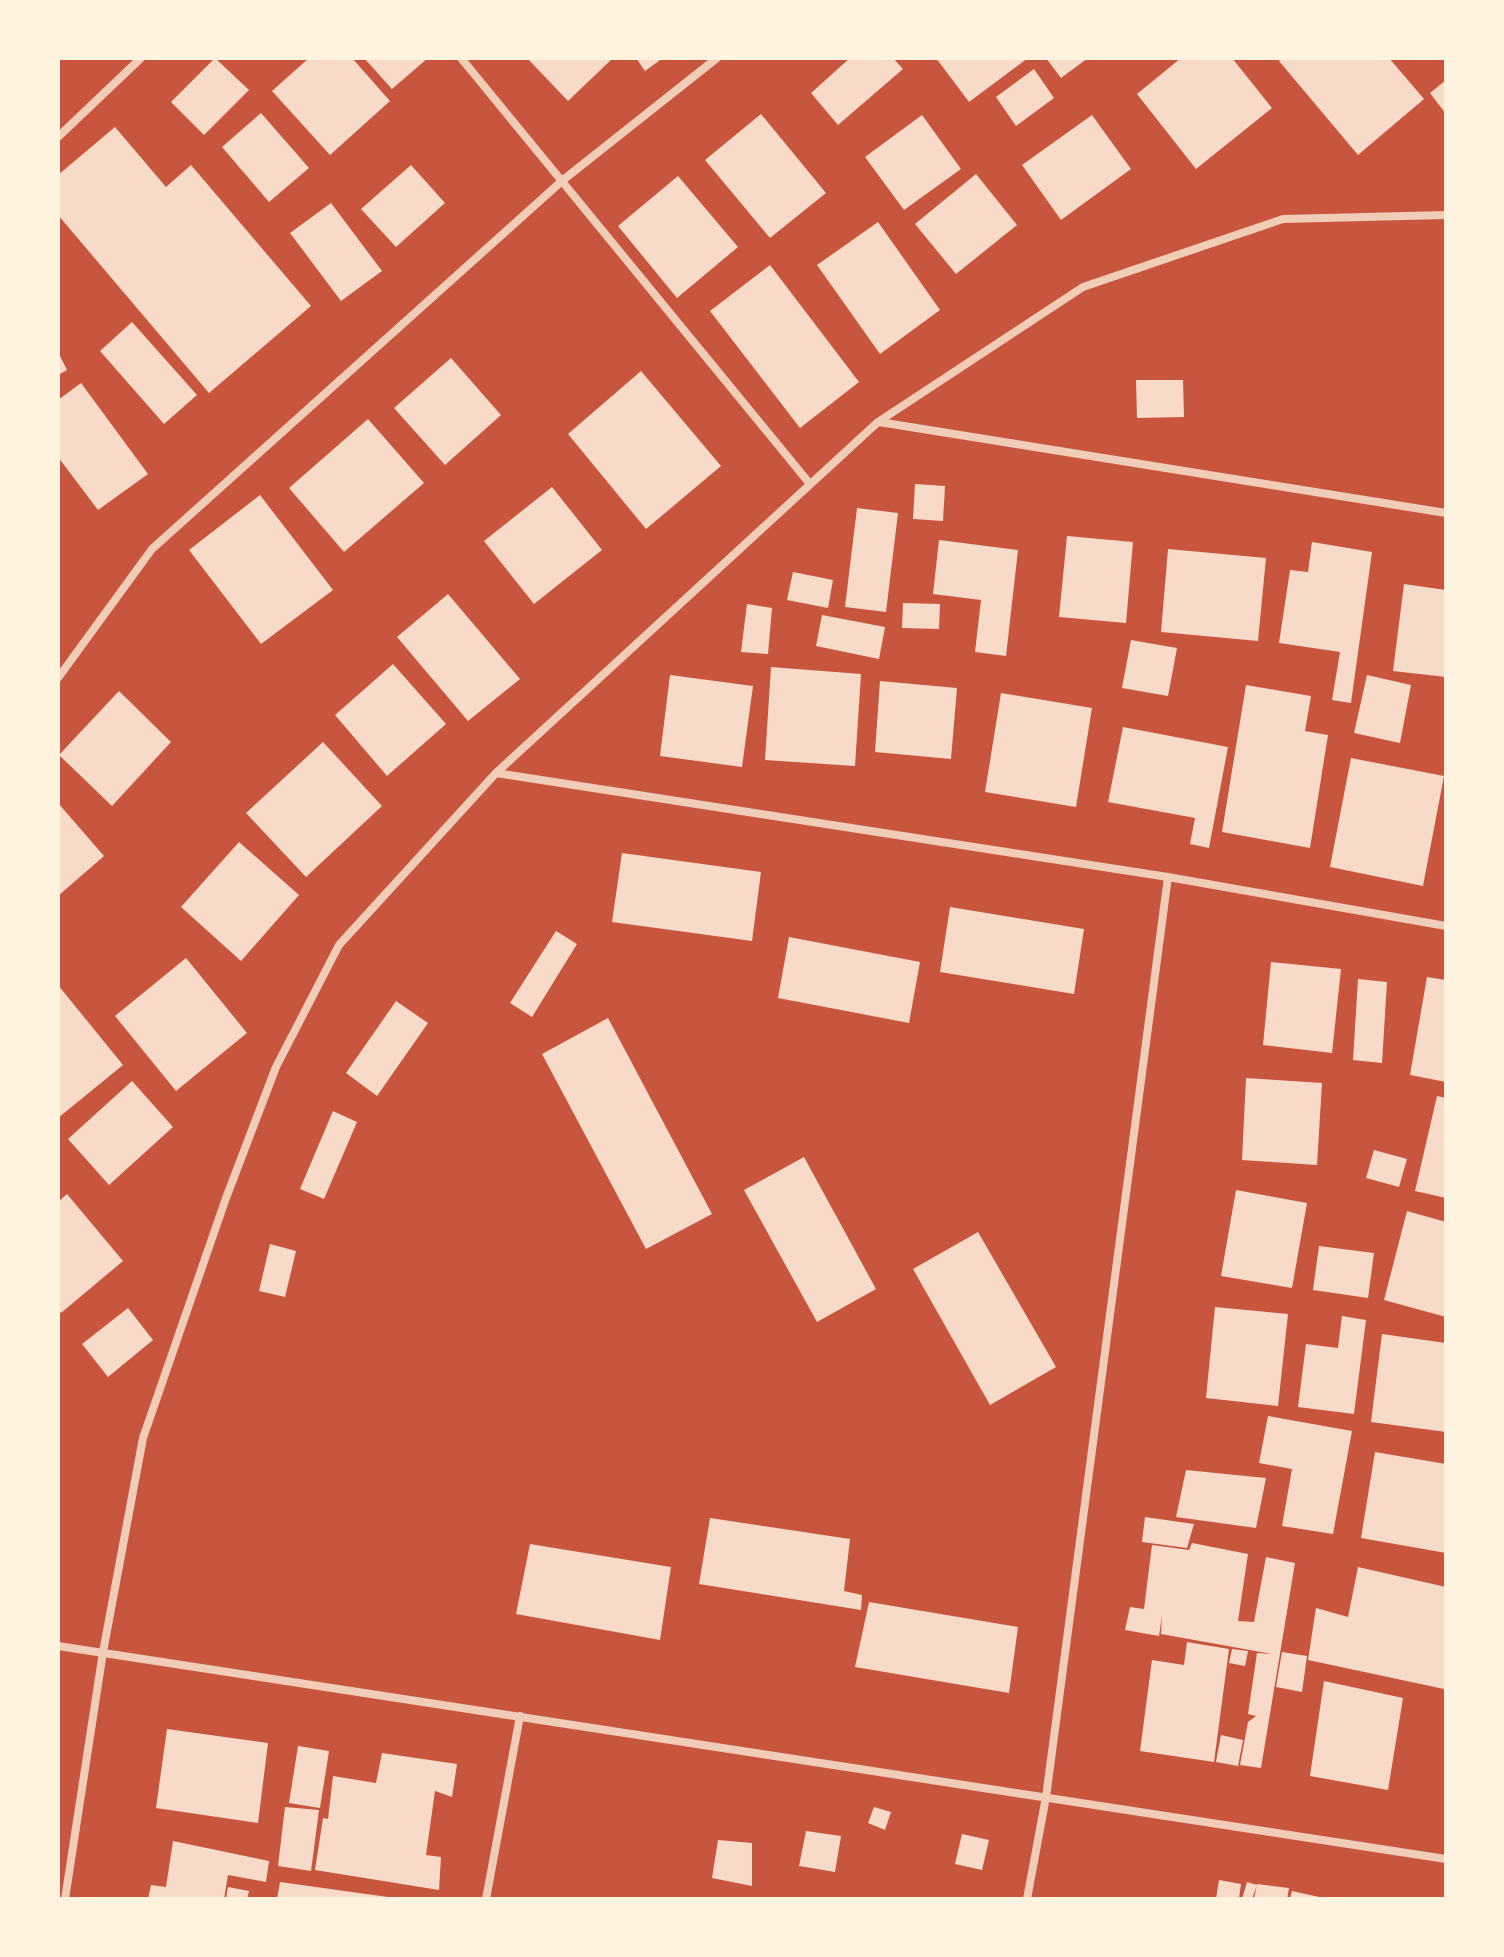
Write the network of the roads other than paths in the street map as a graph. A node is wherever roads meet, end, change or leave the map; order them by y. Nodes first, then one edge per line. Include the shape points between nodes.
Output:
1 (141, 58) edge
2 (461, 58) edge
3 (717, 58) edge
4 (58, 137) edge
5 (563, 180) junction
6 (1446, 215) edge
7 (878, 422) junction
8 (810, 484) junction
9 (1446, 513) edge
10 (58, 678) edge
11 (496, 773) junction
12 (1168, 877) junction
13 (1446, 926) edge
14 (58, 1646) edge
15 (103, 1652) junction
16 (520, 1716) junction
17 (1046, 1797) junction
18 (1446, 1859) edge
19 (65, 1899) edge
20 (486, 1899) edge
21 (1027, 1899) edge

1 - 4 street
2 - 5 street
3 - 5 street
5 - 8 street
5 - 10 street via 152,549
6 - 7 street via 1283,219 1083,287
7 - 8 street
7 - 9 street
8 - 11 street
11 - 12 street
11 - 15 street via 339,945 276,1067 143,1438
12 - 13 street
12 - 17 street
14 - 15 street
15 - 16 street
15 - 19 street
16 - 17 street
16 - 20 street
17 - 18 street
17 - 21 street

